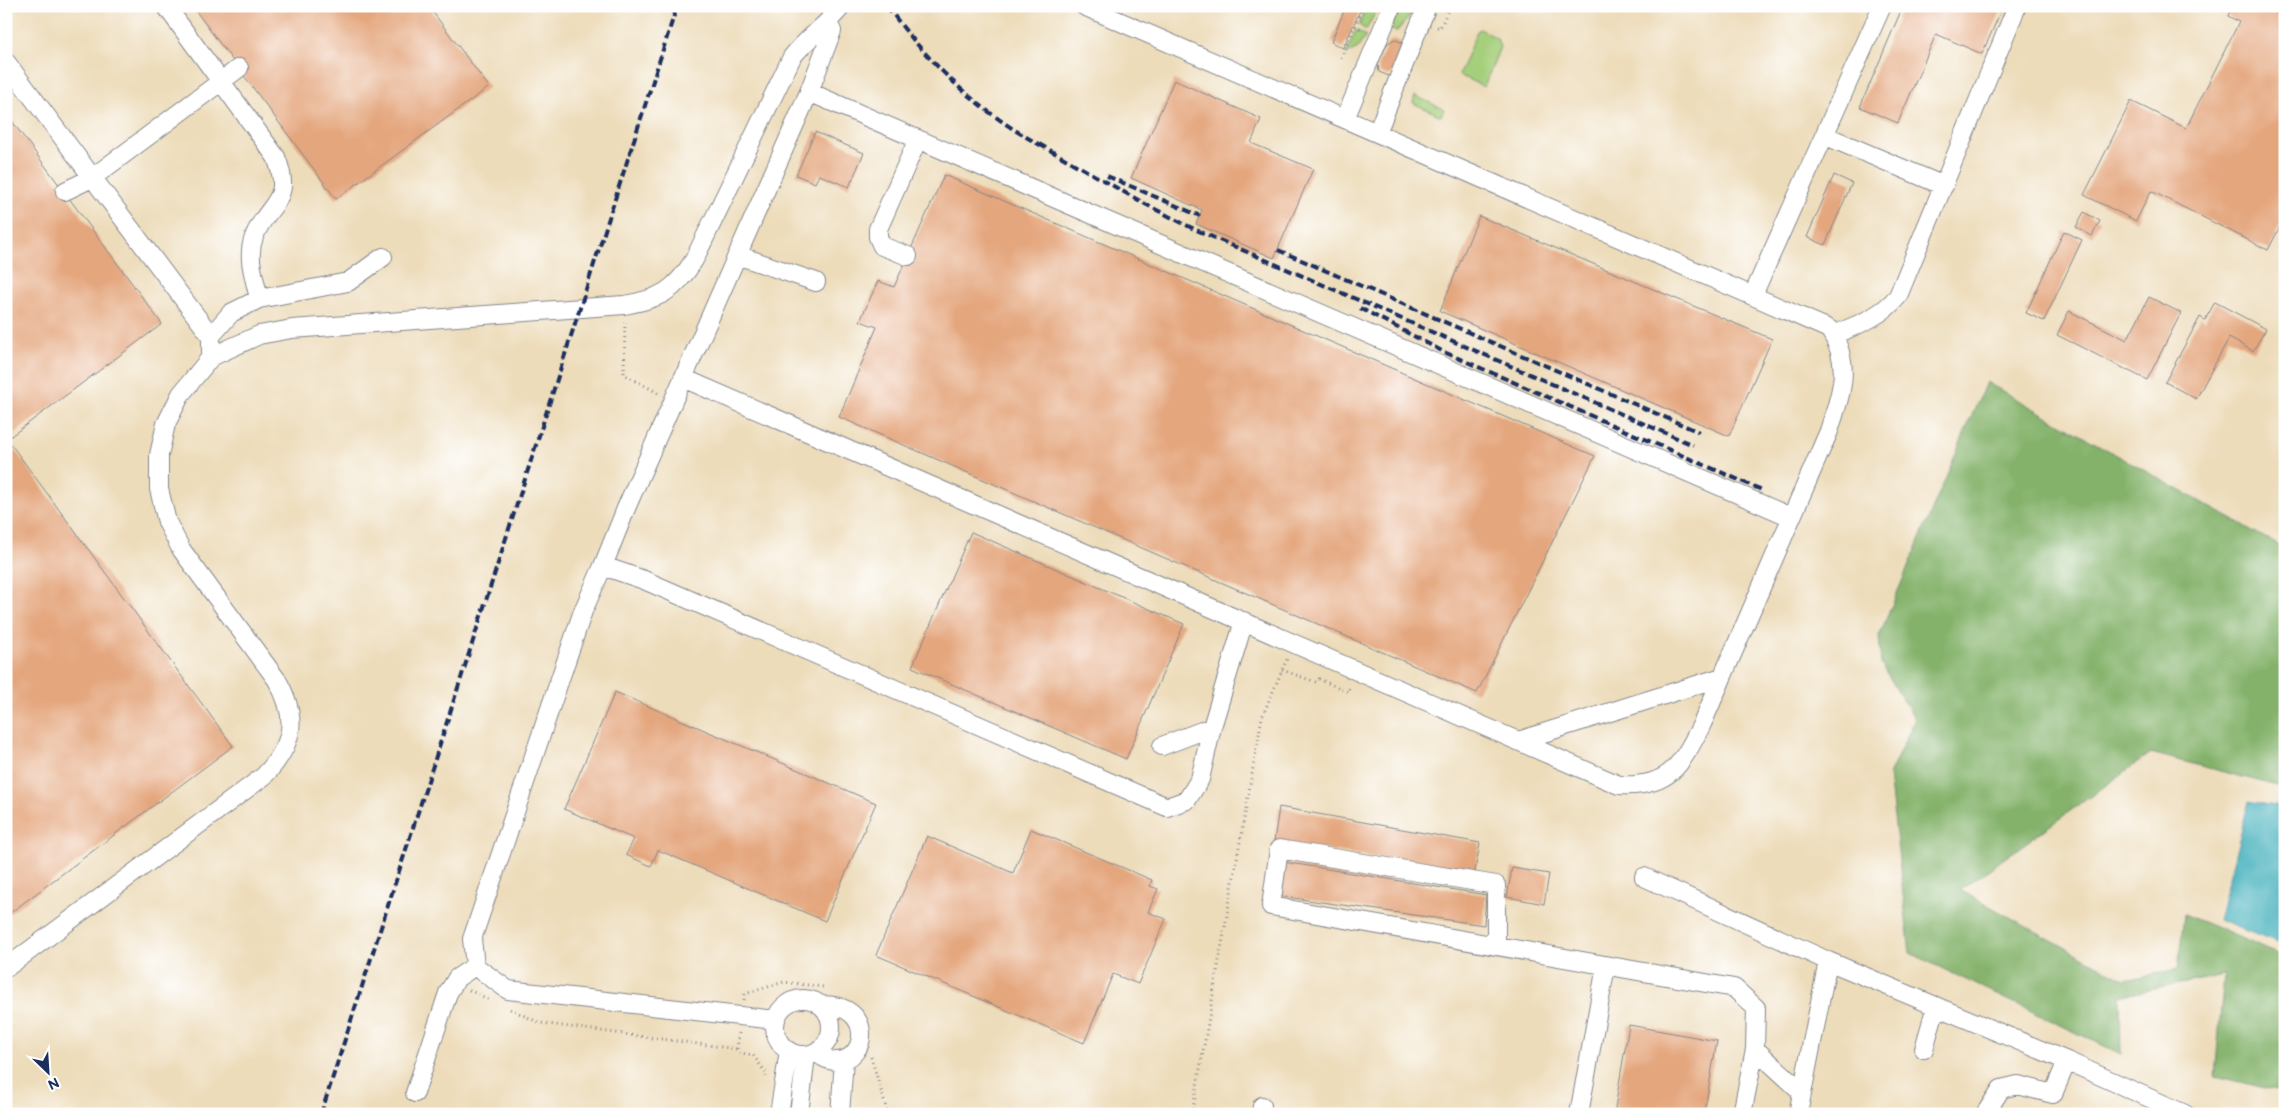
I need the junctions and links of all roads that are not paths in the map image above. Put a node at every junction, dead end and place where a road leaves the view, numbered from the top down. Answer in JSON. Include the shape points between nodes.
{"nodes":[{"id":1,"x":166,"y":6,"type":"edge"},
{"id":2,"x":842,"y":6,"type":"edge"},
{"id":3,"x":1084,"y":6,"type":"edge"},
{"id":4,"x":1392,"y":6,"type":"edge"},
{"id":5,"x":1427,"y":6,"type":"edge"},
{"id":6,"x":1882,"y":6,"type":"edge"},
{"id":7,"x":2017,"y":6,"type":"edge"},
{"id":8,"x":828,"y":22,"type":"junction"},
{"id":9,"x":6,"y":62,"type":"edge"},
{"id":10,"x":239,"y":68,"type":"dead end"},
{"id":11,"x":221,"y":81,"type":"junction"},
{"id":12,"x":809,"y":92,"type":"junction"},
{"id":13,"x":1345,"y":119,"type":"junction"},
{"id":14,"x":1377,"y":133,"type":"junction"},
{"id":15,"x":1826,"y":136,"type":"junction"},
{"id":16,"x":918,"y":139,"type":"junction"},
{"id":17,"x":92,"y":178,"type":"junction"},
{"id":18,"x":1944,"y":186,"type":"junction"},
{"id":19,"x":65,"y":192,"type":"dead end"},
{"id":20,"x":737,"y":254,"type":"junction"},
{"id":21,"x":908,"y":256,"type":"dead end"},
{"id":22,"x":383,"y":258,"type":"dead end"},
{"id":23,"x":816,"y":282,"type":"dead end"},
{"id":24,"x":1753,"y":295,"type":"junction"},
{"id":25,"x":260,"y":299,"type":"junction"},
{"id":26,"x":1833,"y":335,"type":"junction"},
{"id":27,"x":211,"y":336,"type":"junction"},
{"id":28,"x":211,"y":357,"type":"junction"},
{"id":29,"x":683,"y":378,"type":"junction"},
{"id":30,"x":1791,"y":517,"type":"junction"},
{"id":31,"x":603,"y":566,"type":"junction"},
{"id":32,"x":1244,"y":621,"type":"junction"},
{"id":33,"x":1722,"y":677,"type":"junction"},
{"id":34,"x":1212,"y":727,"type":"junction"},
{"id":35,"x":1518,"y":741,"type":"junction"},
{"id":36,"x":1162,"y":746,"type":"dead end"},
{"id":37,"x":1644,"y":877,"type":"dead end"},
{"id":38,"x":1496,"y":946,"type":"junction"},
{"id":39,"x":1828,"y":960,"type":"junction"},
{"id":40,"x":474,"y":966,"type":"junction"},
{"id":41,"x":1606,"y":966,"type":"junction"},
{"id":42,"x":6,"y":968,"type":"edge"},
{"id":43,"x":822,"y":1006,"type":"junction"},
{"id":44,"x":1936,"y":1006,"type":"junction"},
{"id":45,"x":776,"y":1020,"type":"junction"},
{"id":46,"x":1924,"y":1049,"type":"dead end"},
{"id":47,"x":1755,"y":1050,"type":"junction"},
{"id":48,"x":789,"y":1051,"type":"junction"},
{"id":49,"x":811,"y":1054,"type":"junction"},
{"id":50,"x":844,"y":1060,"type":"junction"},
{"id":51,"x":2067,"y":1061,"type":"junction"},
{"id":52,"x":1802,"y":1092,"type":"junction"},
{"id":53,"x":415,"y":1093,"type":"dead end"},
{"id":54,"x":779,"y":1114,"type":"edge"},
{"id":55,"x":799,"y":1114,"type":"edge"},
{"id":56,"x":840,"y":1114,"type":"edge"},
{"id":57,"x":1579,"y":1114,"type":"edge"},
{"id":58,"x":1742,"y":1114,"type":"edge"},
{"id":59,"x":1798,"y":1114,"type":"edge"},
{"id":60,"x":1985,"y":1114,"type":"edge"},
{"id":61,"x":2185,"y":1114,"type":"edge"}],
"edges":[{"from":1,"to":11,"type":"lane"},
{"from":2,"to":8,"type":"lane"},
{"from":3,"to":13,"type":"lane"},
{"from":4,"to":13,"type":"lane"},
{"from":5,"to":14,"type":"lane"},
{"from":6,"to":15,"type":"lane"},
{"from":7,"to":18,"type":"lane"},
{"from":8,"to":12,"type":"lane","via":[[832,31]]},
{"from":8,"to":28,"type":"lane","via":[[808,37],[792,57],[694,260],[683,278],[668,292],[648,301],[624,305],[292,329],[259,335]]},
{"from":9,"to":17,"type":"lane"},
{"from":10,"to":11,"type":"lane"},
{"from":11,"to":17,"type":"lane"},
{"from":11,"to":25,"type":"lane","via":[[276,157],[284,177],[279,198],[254,237],[250,259]]},
{"from":12,"to":16,"type":"lane"},
{"from":12,"to":20,"type":"lane"},
{"from":13,"to":14,"type":"lane"},
{"from":14,"to":24,"type":"lane"},
{"from":15,"to":18,"type":"lane"},
{"from":15,"to":24,"type":"lane"},
{"from":16,"to":21,"type":"lane","via":[[878,229],[882,246]]},
{"from":16,"to":30,"type":"lane"},
{"from":17,"to":19,"type":"lane"},
{"from":17,"to":27,"type":"lane"},
{"from":18,"to":26,"type":"lane","via":[[1898,296],[1889,308],[1878,315]]},
{"from":20,"to":23,"type":"lane"},
{"from":20,"to":29,"type":"lane"},
{"from":22,"to":25,"type":"lane","via":[[348,282]]},
{"from":24,"to":26,"type":"lane","via":[[1829,329]]},
{"from":25,"to":27,"type":"lane","via":[[232,313]]},
{"from":26,"to":30,"type":"lane","via":[[1843,363],[1841,391],[1830,431]]},
{"from":27,"to":28,"type":"lane"},
{"from":28,"to":42,"type":"lane","via":[[181,394],[166,424],[159,455],[159,489],[167,522],[181,549],[287,697],[291,717],[282,757],[264,776]]},
{"from":29,"to":31,"type":"lane"},
{"from":29,"to":32,"type":"lane"},
{"from":30,"to":33,"type":"lane"},
{"from":31,"to":34,"type":"lane","via":[[644,580],[1167,807],[1187,800],[1200,779]]},
{"from":31,"to":40,"type":"lane","via":[[583,611],[472,939]]},
{"from":32,"to":34,"type":"lane"},
{"from":32,"to":35,"type":"lane"},
{"from":33,"to":35,"type":"lane"},
{"from":33,"to":35,"type":"lane","via":[[1685,758],[1674,772],[1654,782],[1638,786],[1619,785]]},
{"from":34,"to":36,"type":"lane"},
{"from":37,"to":39,"type":"lane"},
{"from":38,"to":38,"type":"lane","via":[[1496,886],[1279,849],[1271,906]]},
{"from":38,"to":41,"type":"lane"},
{"from":39,"to":44,"type":"lane"},
{"from":39,"to":52,"type":"lane"},
{"from":40,"to":45,"type":"lane","via":[[508,990]]},
{"from":40,"to":53,"type":"lane","via":[[457,978],[448,993]]},
{"from":41,"to":47,"type":"lane","via":[[1734,988],[1756,1008]]},
{"from":41,"to":57,"type":"lane"},
{"from":43,"to":45,"type":"lane","via":[[805,998],[795,1000],[780,1011]]},
{"from":43,"to":49,"type":"lane","via":[[828,1013],[831,1032],[822,1048]]},
{"from":43,"to":50,"type":"lane","via":[[842,1007],[857,1019],[861,1038],[858,1047]]},
{"from":44,"to":46,"type":"lane"},
{"from":44,"to":51,"type":"lane"},
{"from":45,"to":48,"type":"lane","via":[[777,1038]]},
{"from":47,"to":52,"type":"lane"},
{"from":47,"to":58,"type":"lane"},
{"from":48,"to":49,"type":"lane"},
{"from":48,"to":54,"type":"lane"},
{"from":49,"to":50,"type":"lane","via":[[835,1062]]},
{"from":49,"to":55,"type":"lane"},
{"from":50,"to":56,"type":"lane"},
{"from":51,"to":60,"type":"lane","via":[[2053,1094],[2018,1085],[2001,1089]]},
{"from":51,"to":61,"type":"lane"},
{"from":52,"to":59,"type":"lane"}]}
